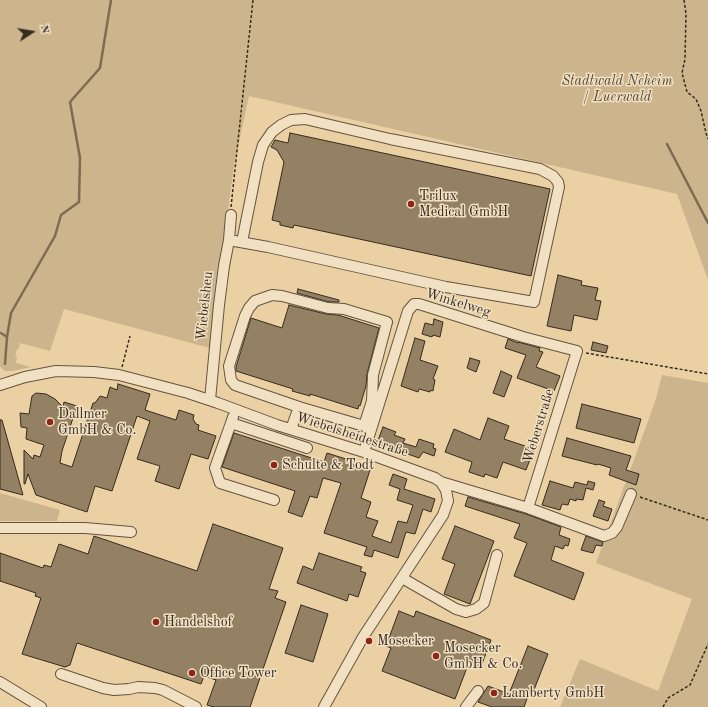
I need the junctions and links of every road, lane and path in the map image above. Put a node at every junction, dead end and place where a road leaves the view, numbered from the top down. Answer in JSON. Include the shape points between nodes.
{"nodes":[{"id":1,"x":253,"y":0,"type":"edge"},
{"id":2,"x":685,"y":1,"type":"edge"},
{"id":3,"x":708,"y":138,"type":"edge"},
{"id":4,"x":231,"y":215,"type":"joint"},
{"id":5,"x":229,"y":240,"type":"junction"},
{"id":6,"x":242,"y":242,"type":"junction"},
{"id":7,"x":130,"y":336,"type":"dead end"},
{"id":8,"x":577,"y":351,"type":"junction"},
{"id":9,"x":708,"y":374,"type":"edge"},
{"id":10,"x":119,"y":375,"type":"junction"},
{"id":11,"x":0,"y":385,"type":"edge"},
{"id":12,"x":210,"y":400,"type":"junction"},
{"id":13,"x":299,"y":407,"type":"junction"},
{"id":14,"x":235,"y":409,"type":"junction"},
{"id":15,"x":232,"y":423,"type":"junction"},
{"id":16,"x":291,"y":429,"type":"junction"},
{"id":17,"x":307,"y":448,"type":"dead end"},
{"id":18,"x":364,"y":452,"type":"junction"},
{"id":19,"x":441,"y":482,"type":"junction"},
{"id":20,"x":631,"y":494,"type":"joint"},
{"id":21,"x":274,"y":500,"type":"dead end"},
{"id":22,"x":528,"y":508,"type":"junction"},
{"id":23,"x":708,"y":520,"type":"edge"},
{"id":24,"x":0,"y":528,"type":"edge"},
{"id":25,"x":130,"y":532,"type":"dead end"},
{"id":26,"x":497,"y":555,"type":"dead end"},
{"id":27,"x":402,"y":578,"type":"junction"},
{"id":28,"x":708,"y":644,"type":"edge"},
{"id":29,"x":61,"y":674,"type":"dead end"},
{"id":30,"x":0,"y":682,"type":"edge"},
{"id":31,"x":478,"y":691,"type":"dead end"},
{"id":32,"x":41,"y":707,"type":"edge"},
{"id":33,"x":196,"y":707,"type":"edge"},
{"id":34,"x":324,"y":707,"type":"edge"},
{"id":35,"x":466,"y":707,"type":"edge"},
{"id":36,"x":663,"y":707,"type":"edge"}],
"edges":[{"from":1,"to":4,"type":"path"},
{"from":2,"to":3,"type":"path","via":[[685,59],[682,73],[687,92],[696,99],[701,111]]},
{"from":4,"to":5,"type":"street","name":"Wiebelsheu"},
{"from":5,"to":6,"type":"street"},
{"from":5,"to":12,"type":"street","name":"Wiebelsheu"},
{"from":6,"to":6,"type":"street","via":[[446,287],[534,302],[559,187],[553,176],[540,169],[305,119],[292,120],[272,132],[263,145]]},
{"from":7,"to":10,"type":"path"},
{"from":8,"to":9,"type":"path"},
{"from":8,"to":18,"type":"street","name":"Winkelweg","via":[[414,304],[408,311]]},
{"from":8,"to":22,"type":"street","name":"Weberstraße"},
{"from":10,"to":11,"type":"street","name":"Wiebelsheidestraße","via":[[56,371]]},
{"from":10,"to":12,"type":"street","name":"Wiebelsheidestraße"},
{"from":12,"to":14,"type":"street","name":"Wiebelsheidestraße"},
{"from":13,"to":13,"type":"street","via":[[364,426],[372,401],[374,375],[388,322],[344,309],[328,308],[282,296],[272,295],[255,301],[245,316],[229,366],[231,380],[235,385]]},
{"from":13,"to":16,"type":"street"},
{"from":14,"to":15,"type":"street"},
{"from":14,"to":16,"type":"street","name":"Wiebelsheidestraße"},
{"from":15,"to":17,"type":"street"},
{"from":15,"to":21,"type":"street","via":[[215,468],[220,483]]},
{"from":16,"to":18,"type":"street","name":"Wiebelsheidestraße"},
{"from":18,"to":19,"type":"street","name":"Wiebelsheidestraße"},
{"from":19,"to":22,"type":"street","name":"Wiebelsheidestraße"},
{"from":19,"to":27,"type":"street","via":[[448,501],[443,515]]},
{"from":20,"to":22,"type":"street","name":"Wiebelsheidestraße","via":[[617,527],[612,533],[604,536]]},
{"from":20,"to":23,"type":"path"},
{"from":24,"to":25,"type":"street","via":[[85,528]]},
{"from":26,"to":27,"type":"street","via":[[484,603],[466,612],[456,609]]},
{"from":27,"to":34,"type":"street","via":[[363,637]]},
{"from":28,"to":36,"type":"path","via":[[690,685],[668,698]]},
{"from":29,"to":33,"type":"street","via":[[114,690],[138,687],[159,689]]},
{"from":30,"to":32,"type":"street"},
{"from":31,"to":35,"type":"street"}]}
